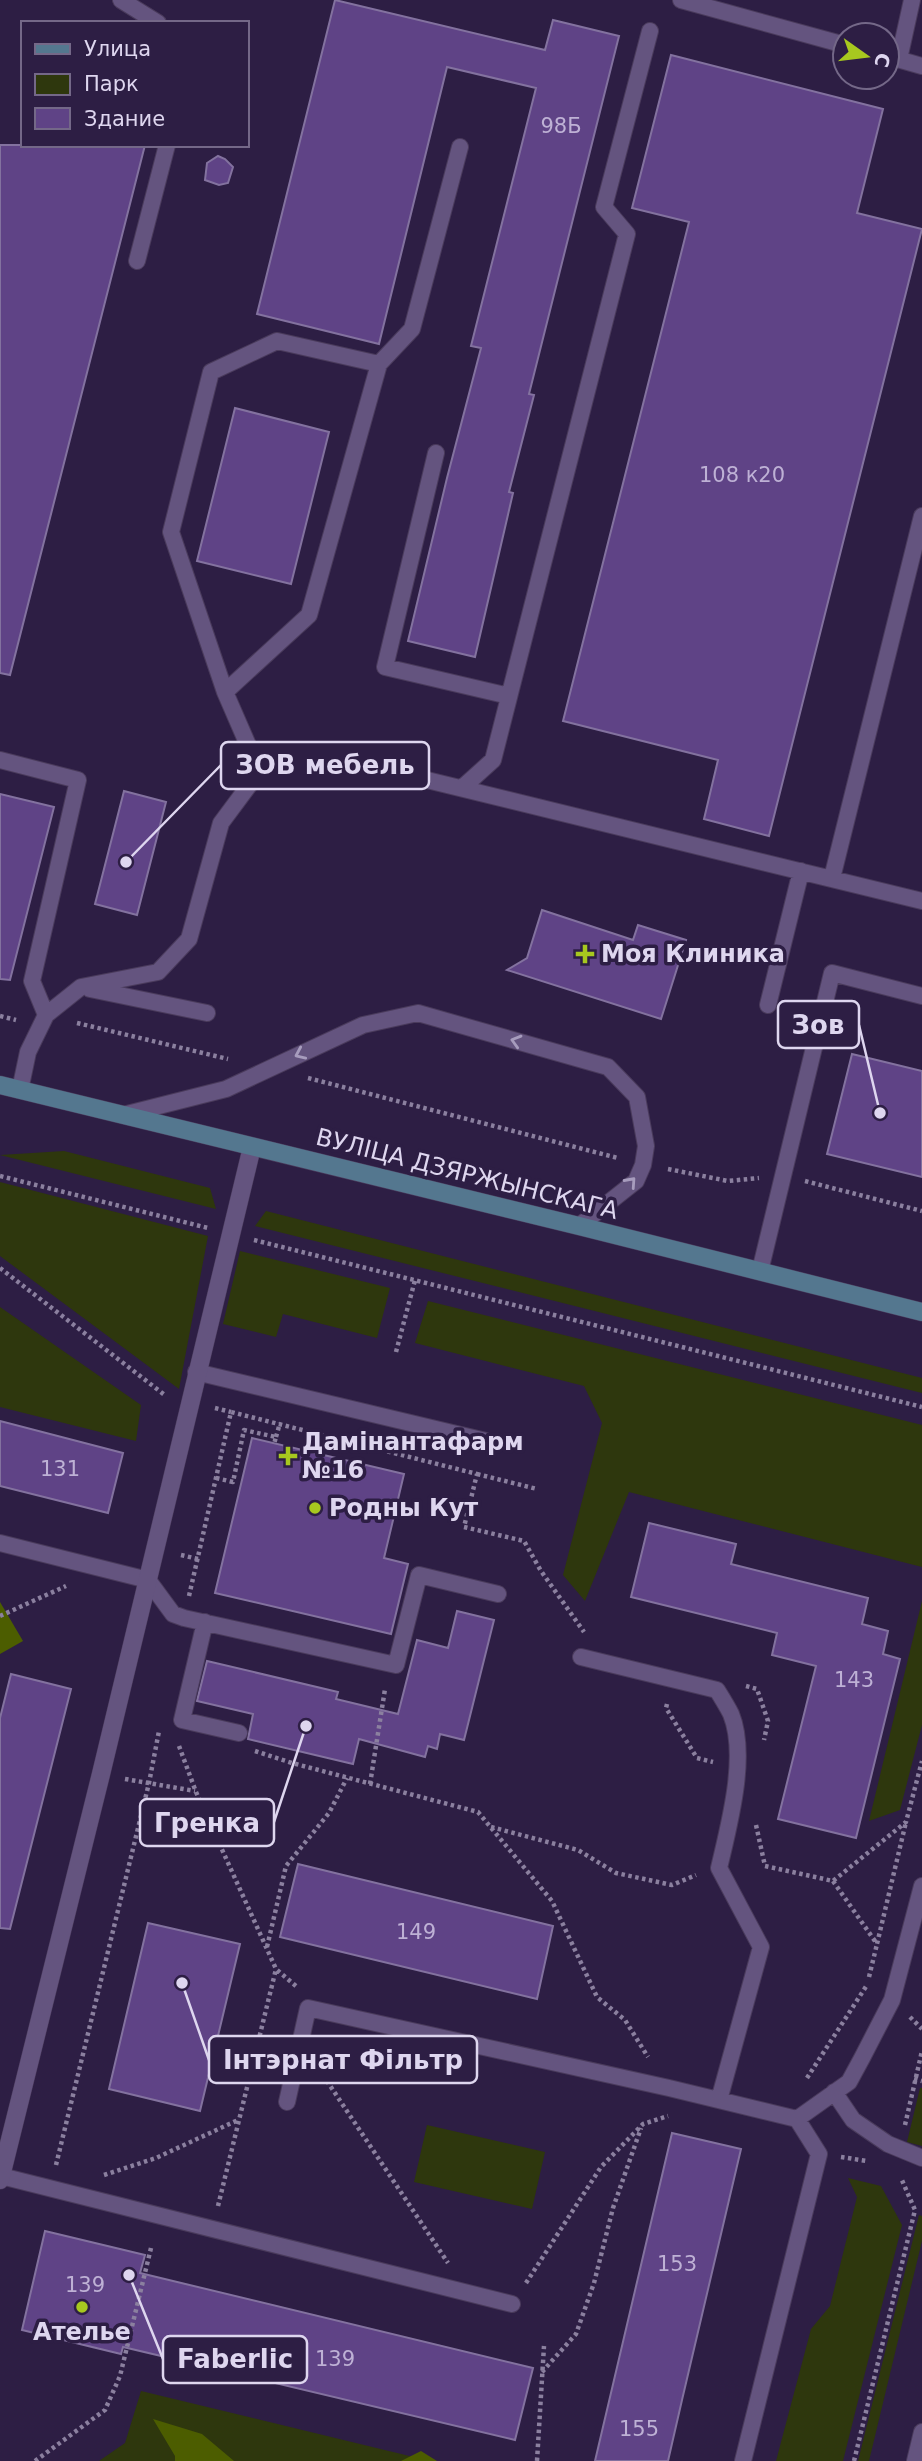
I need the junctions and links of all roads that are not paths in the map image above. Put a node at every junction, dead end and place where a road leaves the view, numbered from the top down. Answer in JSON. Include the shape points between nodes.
{"nodes":[{"id":1,"x":121,"y":0,"type":"edge"},
{"id":2,"x":681,"y":0,"type":"edge"},
{"id":3,"x":912,"y":0,"type":"edge"},
{"id":4,"x":155,"y":21,"type":"edge"},
{"id":5,"x":650,"y":31,"type":"dead end"},
{"id":6,"x":901,"y":34,"type":"edge"},
{"id":7,"x":831,"y":41,"type":"edge"},
{"id":8,"x":901,"y":60,"type":"edge"},
{"id":9,"x":922,"y":65,"type":"edge"},
{"id":10,"x":166,"y":147,"type":"edge"},
{"id":11,"x":460,"y":147,"type":"dead end"},
{"id":12,"x":137,"y":261,"type":"dead end"},
{"id":13,"x":379,"y":364,"type":"junction"},
{"id":14,"x":436,"y":453,"type":"dead end"},
{"id":15,"x":922,"y":516,"type":"edge"},
{"id":16,"x":225,"y":692,"type":"junction"},
{"id":17,"x":509,"y":696,"type":"junction"},
{"id":18,"x":0,"y":760,"type":"edge"},
{"id":19,"x":261,"y":775,"type":"junction"},
{"id":20,"x":462,"y":788,"type":"junction"},
{"id":21,"x":801,"y":870,"type":"junction"},
{"id":22,"x":832,"y":878,"type":"junction"},
{"id":23,"x":922,"y":901,"type":"edge"},
{"id":24,"x":81,"y":988,"type":"junction"},
{"id":25,"x":922,"y":996,"type":"edge"},
{"id":26,"x":768,"y":1005,"type":"dead end"},
{"id":27,"x":207,"y":1013,"type":"dead end"},
{"id":28,"x":44,"y":1020,"type":"junction"},
{"id":29,"x":0,"y":1085,"type":"edge"},
{"id":30,"x":20,"y":1090,"type":"junction"},
{"id":31,"x":123,"y":1115,"type":"junction"},
{"id":32,"x":252,"y":1147,"type":"junction"},
{"id":33,"x":579,"y":1226,"type":"junction"},
{"id":34,"x":760,"y":1271,"type":"junction"},
{"id":35,"x":922,"y":1312,"type":"edge"},
{"id":36,"x":196,"y":1373,"type":"junction"},
{"id":37,"x":486,"y":1441,"type":"dead end"},
{"id":38,"x":0,"y":1543,"type":"edge"},
{"id":39,"x":148,"y":1580,"type":"junction"},
{"id":40,"x":498,"y":1594,"type":"dead end"},
{"id":41,"x":205,"y":1622,"type":"junction"},
{"id":42,"x":582,"y":1657,"type":"dead end"},
{"id":43,"x":239,"y":1733,"type":"road end"},
{"id":44,"x":922,"y":1886,"type":"edge"},
{"id":45,"x":834,"y":2092,"type":"junction"},
{"id":46,"x":719,"y":2100,"type":"junction"},
{"id":47,"x":287,"y":2102,"type":"dead end"},
{"id":48,"x":790,"y":2117,"type":"junction"},
{"id":49,"x":922,"y":2158,"type":"edge"},
{"id":50,"x":0,"y":2178,"type":"edge"},
{"id":51,"x":512,"y":2304,"type":"road end"},
{"id":52,"x":922,"y":2432,"type":"edge"},
{"id":53,"x":743,"y":2461,"type":"edge"},
{"id":54,"x":915,"y":2461,"type":"edge"}],
"edges":[{"from":1,"to":4,"type":"lane"},
{"from":2,"to":7,"type":"lane"},
{"from":3,"to":6,"type":"lane"},
{"from":5,"to":17,"type":"lane","via":[[604,207],[627,234]]},
{"from":8,"to":9,"type":"lane"},
{"from":10,"to":12,"type":"lane"},
{"from":11,"to":13,"type":"lane","via":[[412,329]]},
{"from":13,"to":16,"type":"lane","via":[[309,615]]},
{"from":13,"to":16,"type":"lane","via":[[277,341],[211,372],[171,533]]},
{"from":14,"to":17,"type":"lane","via":[[385,667]]},
{"from":15,"to":22,"type":"lane"},
{"from":16,"to":19,"type":"lane"},
{"from":17,"to":20,"type":"lane","via":[[493,760]]},
{"from":18,"to":28,"type":"lane","via":[[78,780],[32,981]]},
{"from":19,"to":20,"type":"lane","via":[[294,753],[345,760]]},
{"from":19,"to":24,"type":"lane","via":[[221,823],[189,939],[158,972]]},
{"from":20,"to":21,"type":"lane"},
{"from":21,"to":22,"type":"lane"},
{"from":21,"to":26,"type":"lane"},
{"from":22,"to":23,"type":"lane"},
{"from":24,"to":27,"type":"lane"},
{"from":24,"to":28,"type":"lane"},
{"from":25,"to":34,"type":"lane","via":[[832,973]]},
{"from":28,"to":30,"type":"lane","via":[[28,1052]]},
{"from":29,"to":30,"type":"main road","name":"ВУЛІЦА ДЗЯРЖЫНСКАГА"},
{"from":30,"to":31,"type":"main road","name":"ВУЛІЦА ДЗЯРЖЫНСКАГА"},
{"from":31,"to":32,"type":"main road","name":"ВУЛІЦА ДЗЯРЖЫНСКАГА"},
{"from":33,"to":31,"type":"lane","one_way":true,"via":[[636,1181],[646,1146],[637,1097],[608,1067],[418,1013],[363,1025],[226,1089]]},
{"from":32,"to":33,"type":"main road","name":"ВУЛІЦА ДЗЯРЖЫНСКАГА"},
{"from":32,"to":36,"type":"street"},
{"from":33,"to":34,"type":"main road","name":"ВУЛІЦА ДЗЯРЖЫНСКАГА"},
{"from":34,"to":35,"type":"main road","name":"ВУЛІЦА ДЗЯРЖЫНСКАГА"},
{"from":36,"to":37,"type":"lane"},
{"from":36,"to":39,"type":"street"},
{"from":38,"to":39,"type":"lane"},
{"from":39,"to":41,"type":"lane","via":[[173,1614]]},
{"from":39,"to":50,"type":"street"},
{"from":40,"to":41,"type":"lane","via":[[419,1575],[396,1665]]},
{"from":41,"to":43,"type":"lane","via":[[181,1720]]},
{"from":42,"to":46,"type":"lane","via":[[717,1690],[731,1715],[737,1744],[734,1808],[719,1868],[761,1947]]},
{"from":44,"to":45,"type":"lane","via":[[892,2000],[849,2082]]},
{"from":45,"to":48,"type":"lane"},
{"from":45,"to":49,"type":"lane","via":[[853,2120],[888,2144]]},
{"from":46,"to":47,"type":"lane","via":[[308,2008]]},
{"from":46,"to":48,"type":"lane"},
{"from":48,"to":53,"type":"lane","via":[[820,2154]]},
{"from":50,"to":51,"type":"lane"},
{"from":52,"to":54,"type":"lane"}]}
